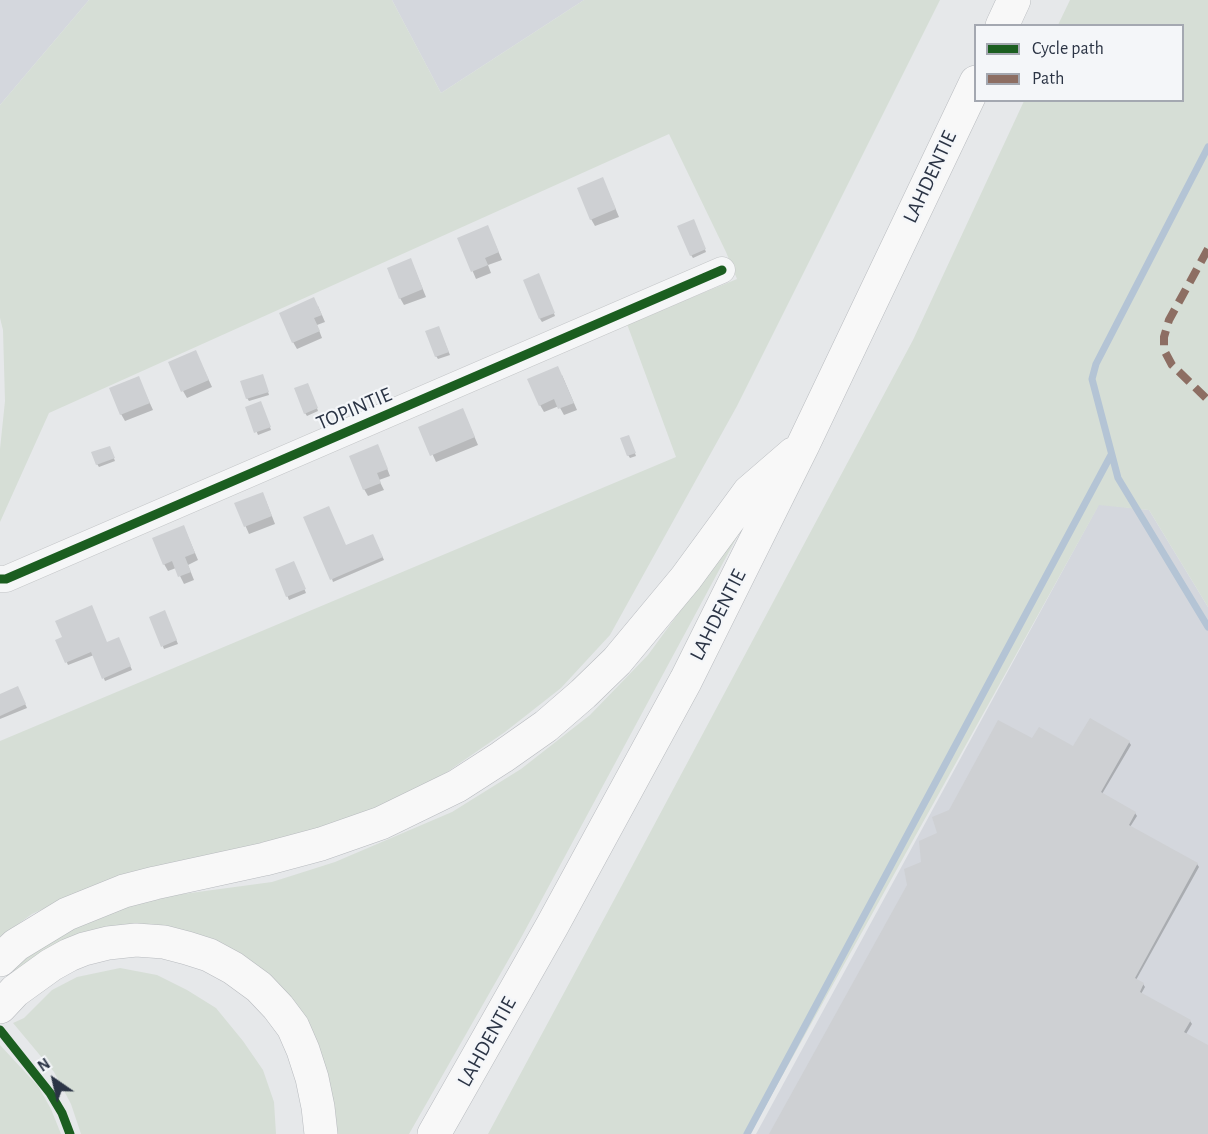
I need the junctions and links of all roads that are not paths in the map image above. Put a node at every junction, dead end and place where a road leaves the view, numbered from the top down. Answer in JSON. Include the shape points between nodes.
{"nodes":[{"id":1,"x":1014,"y":0,"type":"edge"},
{"id":2,"x":1003,"y":24,"type":"edge"},
{"id":3,"x":974,"y":84,"type":"edge"},
{"id":4,"x":722,"y":270,"type":"dead end"},
{"id":5,"x":803,"y":445,"type":"junction"},
{"id":6,"x":0,"y":579,"type":"edge"},
{"id":7,"x":0,"y":960,"type":"edge"},
{"id":8,"x":0,"y":1007,"type":"edge"},
{"id":9,"x":321,"y":1134,"type":"edge"},
{"id":10,"x":434,"y":1134,"type":"edge"}],
"edges":[{"from":1,"to":2,"type":"highway"},
{"from":3,"to":5,"type":"highway","name":"LAHDENTIE"},
{"from":4,"to":6,"type":"street","name":"TOPINTIE"},
{"from":5,"to":7,"type":"highway","via":[[749,492],[686,578],[617,661],[546,726],[502,757],[456,786],[381,824],[287,853],[124,891],[78,909],[16,945]]},
{"from":5,"to":10,"type":"highway","name":"LAHDENTIE","via":[[686,680]]},
{"from":8,"to":9,"type":"highway","via":[[51,965],[84,949],[108,943],[164,942],[209,955],[259,987],[292,1027],[312,1078]]}]}
